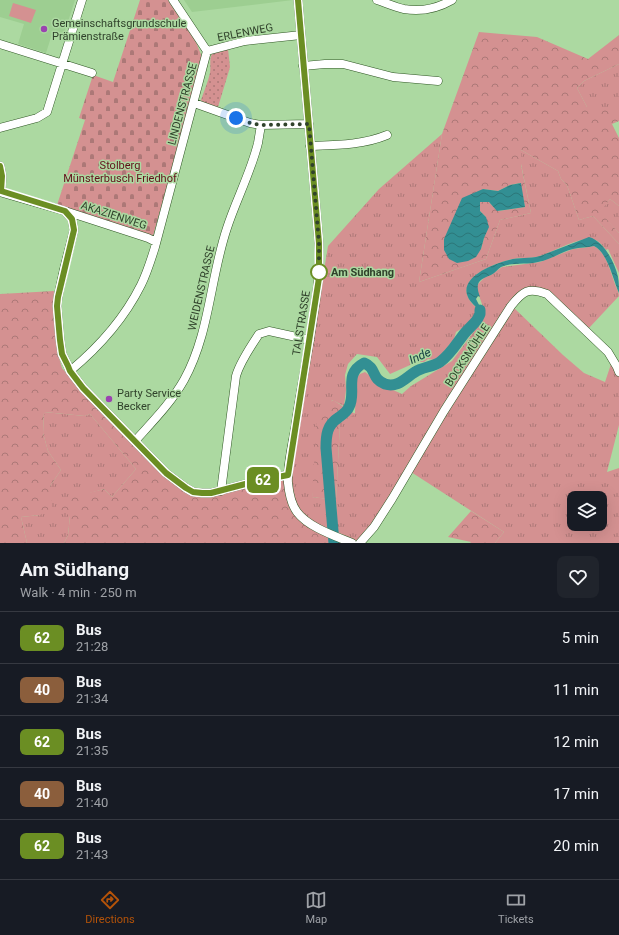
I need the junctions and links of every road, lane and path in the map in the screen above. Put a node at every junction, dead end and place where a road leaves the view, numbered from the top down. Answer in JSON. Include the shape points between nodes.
{"nodes":[{"id":1,"x":82,"y":0,"type":"edge"},
{"id":2,"x":173,"y":0,"type":"edge"},
{"id":3,"x":298,"y":0,"type":"edge"},
{"id":4,"x":377,"y":0,"type":"edge"},
{"id":5,"x":452,"y":0,"type":"edge"},
{"id":6,"x":300,"y":35,"type":"junction"},
{"id":7,"x":0,"y":44,"type":"edge"},
{"id":8,"x":208,"y":51,"type":"junction"},
{"id":9,"x":62,"y":64,"type":"junction"},
{"id":10,"x":304,"y":66,"type":"junction"},
{"id":11,"x":92,"y":73,"type":"dead end"},
{"id":12,"x":438,"y":81,"type":"dead end"},
{"id":13,"x":194,"y":103,"type":"junction"},
{"id":14,"x":309,"y":124,"type":"junction"},
{"id":15,"x":261,"y":125,"type":"junction"},
{"id":16,"x":0,"y":128,"type":"edge"},
{"id":17,"x":387,"y":135,"type":"dead end"},
{"id":18,"x":310,"y":146,"type":"junction"},
{"id":19,"x":0,"y":166,"type":"edge"},
{"id":20,"x":1,"y":191,"type":"edge"},
{"id":21,"x":65,"y":211,"type":"junction"},
{"id":22,"x":156,"y":242,"type":"junction"},
{"id":23,"x":310,"y":340,"type":"junction"},
{"id":24,"x":70,"y":371,"type":"junction"},
{"id":25,"x":619,"y":372,"type":"edge"},
{"id":26,"x":135,"y":441,"type":"junction"},
{"id":27,"x":288,"y":475,"type":"junction"},
{"id":28,"x":221,"y":491,"type":"junction"},
{"id":29,"x":352,"y":543,"type":"edge"},
{"id":30,"x":360,"y":543,"type":"edge"}],
"edges":[{"from":1,"to":9,"type":"street"},
{"from":2,"to":8,"type":"street","name":"ERLENWEG"},
{"from":3,"to":6,"type":"street","name":"TALSTRASSE"},
{"from":4,"to":5,"type":"street","via":[[404,9],[427,9]]},
{"from":6,"to":8,"type":"street","name":"ERLENWEG","via":[[245,41]]},
{"from":6,"to":10,"type":"street","name":"TALSTRASSE"},
{"from":7,"to":9,"type":"street"},
{"from":8,"to":13,"type":"street","name":"LINDENSTRASSE"},
{"from":9,"to":11,"type":"street"},
{"from":9,"to":16,"type":"street","via":[[47,112],[37,118]]},
{"from":10,"to":12,"type":"street","via":[[343,64],[393,77]]},
{"from":10,"to":14,"type":"street","name":"TALSTRASSE"},
{"from":13,"to":15,"type":"street"},
{"from":13,"to":22,"type":"street","name":"LINDENSTRASSE"},
{"from":14,"to":15,"type":"street"},
{"from":14,"to":18,"type":"street","name":"TALSTRASSE"},
{"from":15,"to":26,"type":"street","name":"WEIDENSTRASSE","via":[[254,157],[227,228],[196,352],[184,379],[170,401]]},
{"from":17,"to":18,"type":"street","via":[[350,144]]},
{"from":18,"to":23,"type":"street","name":"TALSTRASSE","via":[[320,246],[319,278]]},
{"from":19,"to":20,"type":"street"},
{"from":20,"to":21,"type":"street","name":"AKAZIENWEG"},
{"from":21,"to":22,"type":"street","name":"AKAZIENWEG"},
{"from":21,"to":24,"type":"street","via":[[72,219],[74,230],[57,306],[62,354]]},
{"from":22,"to":24,"type":"street","name":"LINDENSTRASSE","via":[[142,284],[120,320],[100,344]]},
{"from":23,"to":27,"type":"street","name":"TALSTRASSE"},
{"from":23,"to":28,"type":"street","via":[[269,331],[259,334],[238,369]]},
{"from":24,"to":26,"type":"street","via":[[83,388]]},
{"from":25,"to":30,"type":"street","name":"BOCKSMÜHLE","via":[[608,352],[547,294],[529,291],[520,295],[444,411],[374,527]]},
{"from":26,"to":28,"type":"street","via":[[166,473],[186,488],[202,493]]},
{"from":27,"to":28,"type":"street"},
{"from":27,"to":29,"type":"street","name":"TALSTRASSE","via":[[290,496],[297,512],[304,520]]}]}
